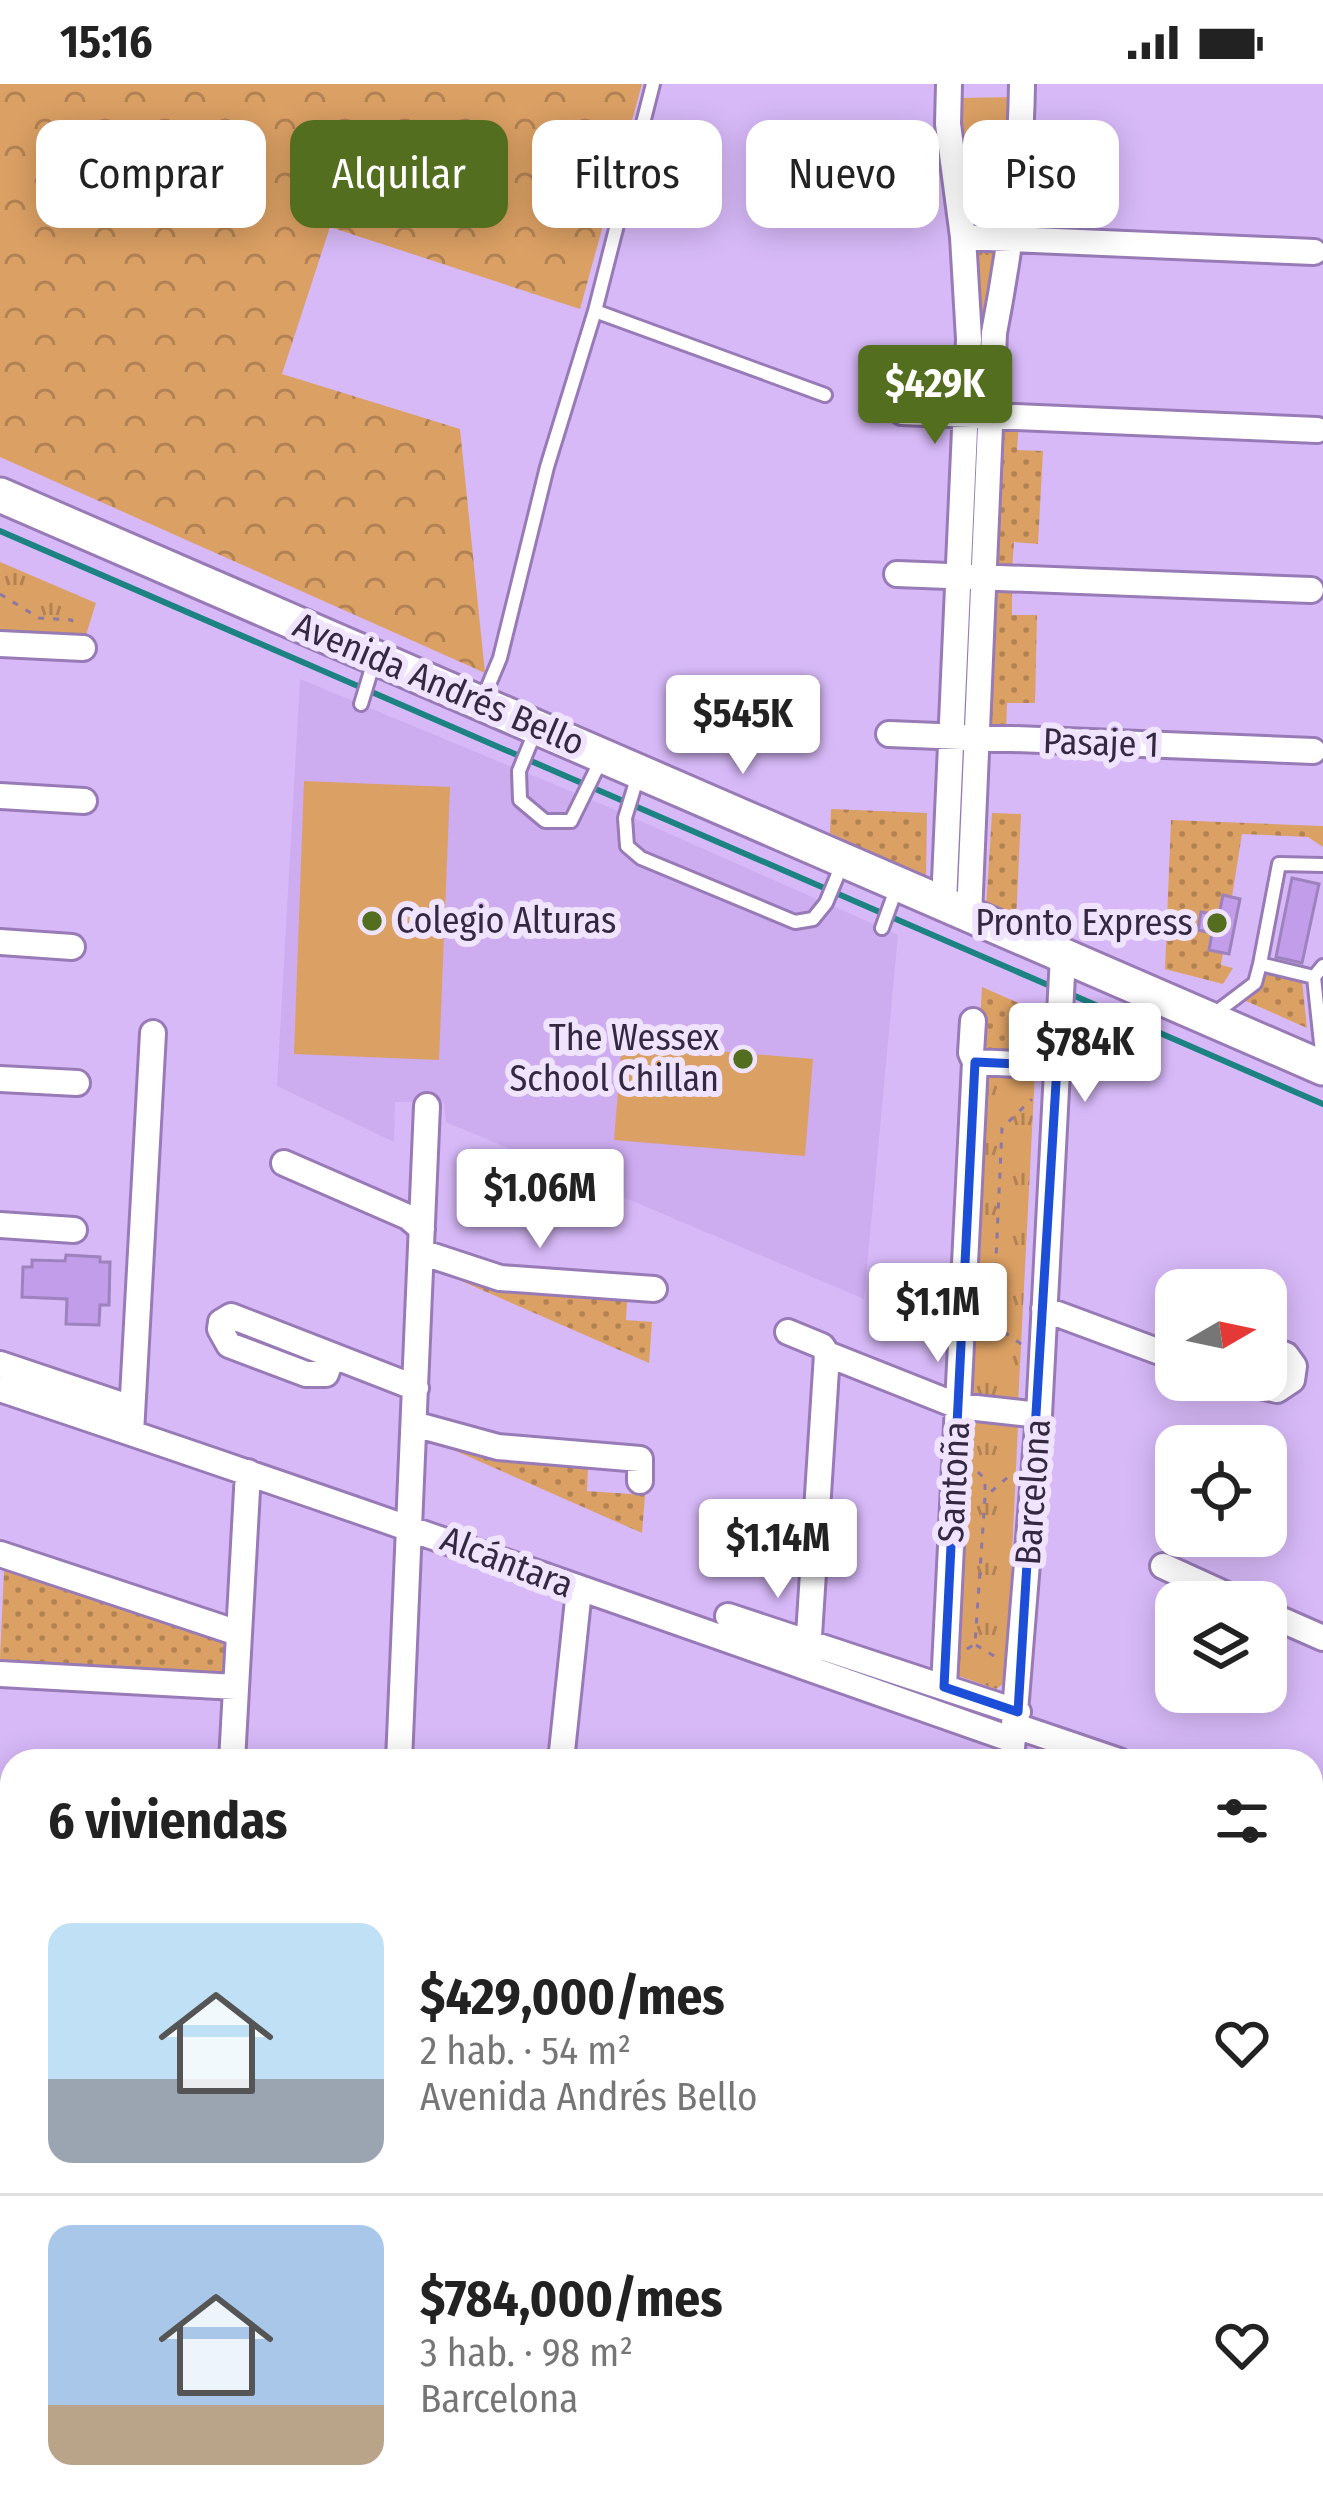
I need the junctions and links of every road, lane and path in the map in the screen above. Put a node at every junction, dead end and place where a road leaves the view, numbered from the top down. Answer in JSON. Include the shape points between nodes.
{"nodes":[{"id":1,"x":652,"y":84,"type":"edge"},
{"id":2,"x":949,"y":84,"type":"edge"},
{"id":3,"x":1022,"y":84,"type":"edge"},
{"id":4,"x":963,"y":237,"type":"junction"},
{"id":5,"x":1012,"y":239,"type":"junction"},
{"id":6,"x":1314,"y":252,"type":"dead end"},
{"id":7,"x":595,"y":311,"type":"junction"},
{"id":8,"x":825,"y":395,"type":"dead end"},
{"id":9,"x":902,"y":412,"type":"dead end"},
{"id":10,"x":978,"y":415,"type":"junction"},
{"id":11,"x":1317,"y":430,"type":"dead end"},
{"id":12,"x":0,"y":495,"type":"edge"},
{"id":13,"x":897,"y":574,"type":"dead end"},
{"id":14,"x":971,"y":577,"type":"junction"},
{"id":15,"x":1311,"y":590,"type":"dead end"},
{"id":16,"x":0,"y":594,"type":"edge"},
{"id":17,"x":0,"y":644,"type":"edge"},
{"id":18,"x":76,"y":648,"type":"joint"},
{"id":19,"x":375,"y":657,"type":"junction"},
{"id":20,"x":481,"y":702,"type":"junction"},
{"id":21,"x":361,"y":704,"type":"dead end"},
{"id":22,"x":889,"y":734,"type":"dead end"},
{"id":23,"x":534,"y":736,"type":"junction"},
{"id":24,"x":964,"y":737,"type":"junction"},
{"id":25,"x":1313,"y":751,"type":"dead end"},
{"id":26,"x":598,"y":766,"type":"junction"},
{"id":27,"x":636,"y":782,"type":"junction"},
{"id":28,"x":0,"y":796,"type":"edge"},
{"id":29,"x":84,"y":801,"type":"dead end"},
{"id":30,"x":844,"y":858,"type":"junction"},
{"id":31,"x":1323,"y":865,"type":"edge"},
{"id":32,"x":899,"y":883,"type":"junction"},
{"id":33,"x":957,"y":909,"type":"junction"},
{"id":34,"x":882,"y":928,"type":"dead end"},
{"id":35,"x":0,"y":942,"type":"edge"},
{"id":36,"x":72,"y":947,"type":"dead end"},
{"id":37,"x":1260,"y":964,"type":"junction"},
{"id":38,"x":1062,"y":968,"type":"junction"},
{"id":39,"x":1319,"y":971,"type":"edge"},
{"id":40,"x":1207,"y":1018,"type":"junction"},
{"id":41,"x":973,"y":1021,"type":"dead end"},
{"id":42,"x":153,"y":1033,"type":"dead end"},
{"id":43,"x":975,"y":1062,"type":"junction"},
{"id":44,"x":1057,"y":1066,"type":"junction"},
{"id":45,"x":1323,"y":1066,"type":"edge"},
{"id":46,"x":0,"y":1079,"type":"edge"},
{"id":47,"x":77,"y":1083,"type":"dead end"},
{"id":48,"x":1037,"y":1093,"type":"dead end"},
{"id":49,"x":427,"y":1106,"type":"dead end"},
{"id":50,"x":284,"y":1163,"type":"dead end"},
{"id":51,"x":0,"y":1225,"type":"edge"},
{"id":52,"x":74,"y":1229,"type":"dead end"},
{"id":53,"x":422,"y":1241,"type":"junction"},
{"id":54,"x":654,"y":1289,"type":"dead end"},
{"id":55,"x":1044,"y":1309,"type":"junction"},
{"id":56,"x":788,"y":1332,"type":"dead end"},
{"id":57,"x":1025,"y":1347,"type":"dead end"},
{"id":58,"x":1155,"y":1350,"type":"edge"},
{"id":59,"x":827,"y":1354,"type":"junction"},
{"id":60,"x":332,"y":1356,"type":"dead end"},
{"id":61,"x":1287,"y":1356,"type":"edge"},
{"id":62,"x":0,"y":1364,"type":"edge"},
{"id":63,"x":1287,"y":1383,"type":"edge"},
{"id":64,"x":416,"y":1388,"type":"junction"},
{"id":65,"x":0,"y":1389,"type":"edge"},
{"id":66,"x":958,"y":1406,"type":"junction"},
{"id":67,"x":1039,"y":1415,"type":"junction"},
{"id":68,"x":131,"y":1421,"type":"junction"},
{"id":69,"x":414,"y":1424,"type":"junction"},
{"id":70,"x":1019,"y":1467,"type":"dead end"},
{"id":71,"x":248,"y":1472,"type":"junction"},
{"id":72,"x":640,"y":1481,"type":"dead end"},
{"id":73,"x":410,"y":1526,"type":"junction"},
{"id":74,"x":0,"y":1554,"type":"edge"},
{"id":75,"x":1163,"y":1566,"type":"dead end"},
{"id":76,"x":1196,"y":1581,"type":"edge"},
{"id":77,"x":579,"y":1590,"type":"junction"},
{"id":78,"x":728,"y":1616,"type":"dead end"},
{"id":79,"x":1287,"y":1622,"type":"edge"},
{"id":80,"x":238,"y":1634,"type":"junction"},
{"id":81,"x":1323,"y":1638,"type":"edge"},
{"id":82,"x":975,"y":1644,"type":"junction"},
{"id":83,"x":808,"y":1655,"type":"junction"},
{"id":84,"x":992,"y":1655,"type":"dead end"},
{"id":85,"x":0,"y":1673,"type":"edge"},
{"id":86,"x":944,"y":1676,"type":"junction"},
{"id":87,"x":236,"y":1688,"type":"junction"},
{"id":88,"x":1014,"y":1735,"type":"edge"},
{"id":89,"x":233,"y":1749,"type":"edge"},
{"id":90,"x":400,"y":1749,"type":"edge"},
{"id":91,"x":562,"y":1749,"type":"edge"},
{"id":92,"x":1071,"y":1749,"type":"edge"}],
"edges":[{"from":1,"to":7,"type":"lane"},
{"from":2,"to":4,"type":"street"},
{"from":3,"to":5,"type":"street"},
{"from":4,"to":5,"type":"street"},
{"from":4,"to":10,"type":"street"},
{"from":5,"to":6,"type":"street"},
{"from":5,"to":10,"type":"street"},
{"from":7,"to":8,"type":"lane"},
{"from":7,"to":20,"type":"lane"},
{"from":9,"to":10,"type":"street"},
{"from":10,"to":11,"type":"street"},
{"from":10,"to":14,"type":"street"},
{"from":12,"to":19,"type":"main road","name":"Avenida Andrés Bello"},
{"from":13,"to":14,"type":"street"},
{"from":14,"to":15,"type":"street"},
{"from":14,"to":24,"type":"street"},
{"from":16,"to":18,"type":"path","via":[[39,617],[72,620]]},
{"from":17,"to":18,"type":"street"},
{"from":19,"to":20,"type":"main road","name":"Avenida Andrés Bello"},
{"from":19,"to":21,"type":"lane"},
{"from":20,"to":23,"type":"main road","name":"Avenida Andrés Bello"},
{"from":22,"to":24,"type":"street","name":"Pasaje 1"},
{"from":23,"to":26,"type":"main road","name":"Avenida Andrés Bello"},
{"from":23,"to":26,"type":"lane","via":[[519,771],[520,800],[544,820],[571,821]]},
{"from":24,"to":25,"type":"street","name":"Pasaje 1"},
{"from":24,"to":33,"type":"street"},
{"from":26,"to":27,"type":"main road","name":"Avenida Andrés Bello"},
{"from":27,"to":30,"type":"main road","name":"Avenida Andrés Bello"},
{"from":27,"to":30,"type":"lane","via":[[625,818],[636,856],[786,920],[813,920]]},
{"from":28,"to":29,"type":"street"},
{"from":30,"to":32,"type":"main road","name":"Avenida Andrés Bello"},
{"from":31,"to":37,"type":"lane","via":[[1279,864]]},
{"from":32,"to":33,"type":"main road","name":"Avenida Andrés Bello"},
{"from":32,"to":34,"type":"lane"},
{"from":33,"to":38,"type":"main road","name":"Avenida Andrés Bello"},
{"from":35,"to":36,"type":"street"},
{"from":37,"to":39,"type":"lane"},
{"from":37,"to":40,"type":"lane","via":[[1255,983]]},
{"from":38,"to":40,"type":"main road","name":"Avenida Andrés Bello"},
{"from":38,"to":44,"type":"street","name":"Barcelona"},
{"from":39,"to":45,"type":"lane"},
{"from":40,"to":45,"type":"main road","name":"Avenida Andrés Bello"},
{"from":41,"to":43,"type":"street","name":"Santoña"},
{"from":42,"to":68,"type":"street"},
{"from":43,"to":44,"type":"street"},
{"from":43,"to":66,"type":"street","name":"Santoña"},
{"from":44,"to":55,"type":"street","name":"Barcelona"},
{"from":46,"to":47,"type":"street"},
{"from":48,"to":57,"type":"path","via":[[1002,1128],[993,1324]]},
{"from":49,"to":53,"type":"street"},
{"from":50,"to":53,"type":"street","via":[[408,1217]]},
{"from":51,"to":52,"type":"street"},
{"from":53,"to":54,"type":"street","via":[[500,1278]]},
{"from":53,"to":64,"type":"street"},
{"from":55,"to":58,"type":"street"},
{"from":55,"to":67,"type":"street","name":"Barcelona"},
{"from":56,"to":59,"type":"street"},
{"from":59,"to":66,"type":"street"},
{"from":59,"to":83,"type":"street"},
{"from":60,"to":64,"type":"street"},
{"from":61,"to":63,"type":"street","via":[[1294,1366]]},
{"from":62,"to":68,"type":"street","name":"Alcántara"},
{"from":64,"to":69,"type":"street"},
{"from":65,"to":68,"type":"street","name":"Alcántara"},
{"from":66,"to":67,"type":"street"},
{"from":66,"to":86,"type":"street","name":"Santoña"},
{"from":67,"to":88,"type":"street","name":"Barcelona"},
{"from":68,"to":71,"type":"street","name":"Alcántara"},
{"from":69,"to":72,"type":"street","via":[[499,1447],[640,1460]]},
{"from":69,"to":73,"type":"street"},
{"from":70,"to":82,"type":"path","via":[[985,1497]]},
{"from":71,"to":73,"type":"street","name":"Alcántara"},
{"from":71,"to":80,"type":"street"},
{"from":73,"to":77,"type":"street","name":"Alcántara"},
{"from":73,"to":90,"type":"street"},
{"from":74,"to":80,"type":"street"},
{"from":75,"to":76,"type":"street"},
{"from":77,"to":83,"type":"street","name":"Alcántara"},
{"from":77,"to":91,"type":"street"},
{"from":78,"to":83,"type":"street","name":"Alcántara"},
{"from":79,"to":81,"type":"street"},
{"from":80,"to":87,"type":"street"},
{"from":82,"to":84,"type":"path"},
{"from":82,"to":86,"type":"path"},
{"from":83,"to":86,"type":"street","name":"Alcántara"},
{"from":83,"to":88,"type":"street","name":"Alcántara"},
{"from":85,"to":87,"type":"street"},
{"from":86,"to":88,"type":"street","name":"Alcántara"},
{"from":87,"to":89,"type":"street"},
{"from":88,"to":92,"type":"street","name":"Alcántara"}]}
